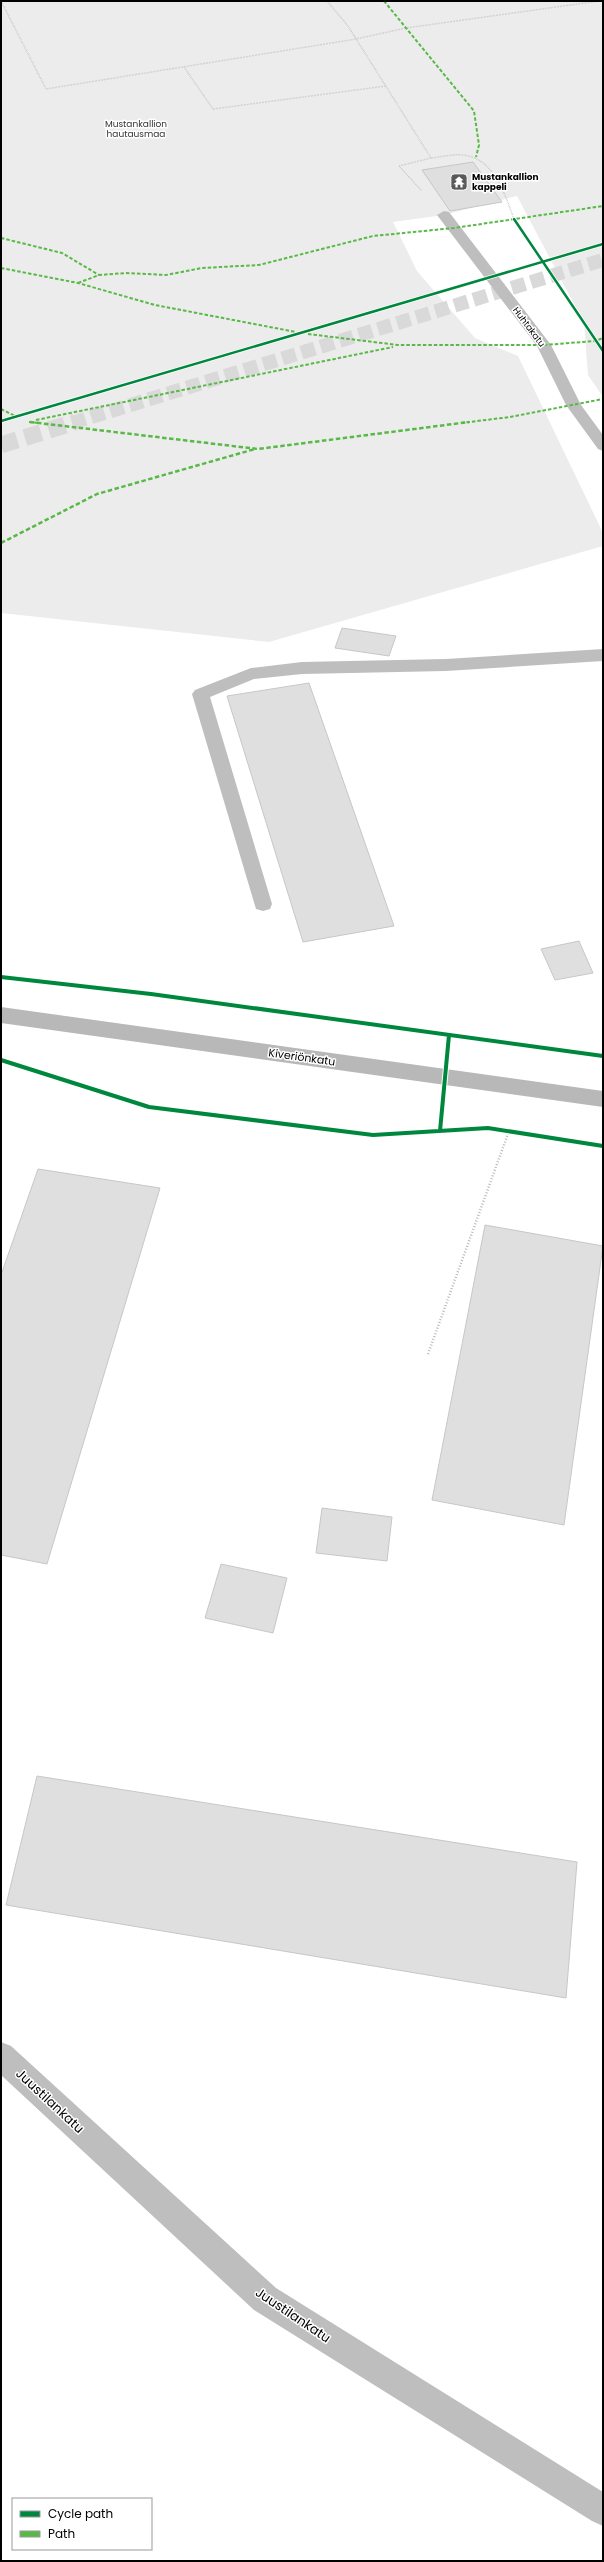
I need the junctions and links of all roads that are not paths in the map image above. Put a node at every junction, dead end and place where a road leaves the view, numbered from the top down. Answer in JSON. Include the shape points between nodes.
{"nodes":[{"id":1,"x":444,"y":215,"type":"road end"},
{"id":2,"x":603,"y":446,"type":"edge"},
{"id":3,"x":603,"y":654,"type":"edge"},
{"id":4,"x":262,"y":904,"type":"dead end"},
{"id":5,"x":1,"y":1015,"type":"edge"},
{"id":6,"x":603,"y":1099,"type":"edge"},
{"id":7,"x":1,"y":2056,"type":"edge"},
{"id":8,"x":603,"y":2510,"type":"edge"}],
"edges":[{"from":1,"to":2,"type":"street","name":"Huhtakatu","via":[[544,346],[574,405]]},
{"from":3,"to":4,"type":"street","via":[[446,665],[302,668],[251,674],[201,694]]},
{"from":5,"to":6,"type":"street","name":"Kiveriönkatu"},
{"from":7,"to":8,"type":"street","name":"Juustilankatu","via":[[265,2299]]}]}
